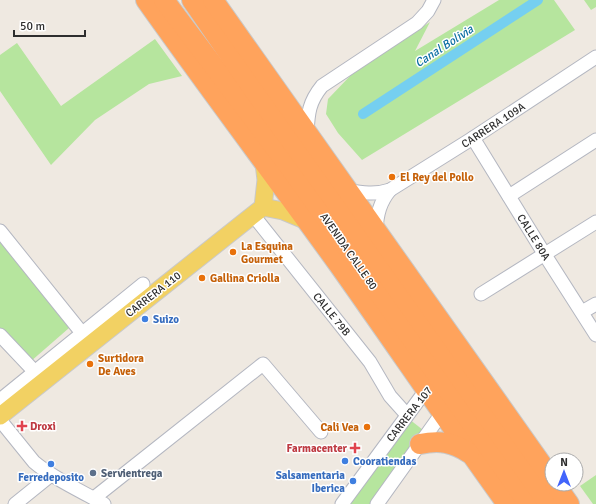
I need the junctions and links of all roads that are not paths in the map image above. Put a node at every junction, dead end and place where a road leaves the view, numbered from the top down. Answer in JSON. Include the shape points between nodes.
{"nodes":[{"id":1,"x":146,"y":0,"type":"edge"},
{"id":2,"x":164,"y":0,"type":"edge"},
{"id":3,"x":192,"y":0,"type":"edge"},
{"id":4,"x":213,"y":0,"type":"edge"},
{"id":5,"x":434,"y":0,"type":"edge"},
{"id":6,"x":596,"y":58,"type":"edge"},
{"id":7,"x":307,"y":133,"type":"junction"},
{"id":8,"x":473,"y":138,"type":"junction"},
{"id":9,"x":596,"y":140,"type":"edge"},
{"id":10,"x":264,"y":163,"type":"junction"},
{"id":11,"x":348,"y":190,"type":"junction"},
{"id":12,"x":390,"y":190,"type":"junction"},
{"id":13,"x":509,"y":196,"type":"junction"},
{"id":14,"x":258,"y":211,"type":"junction"},
{"id":15,"x":307,"y":221,"type":"junction"},
{"id":16,"x":596,"y":222,"type":"edge"},
{"id":17,"x":376,"y":230,"type":"junction"},
{"id":18,"x":0,"y":231,"type":"edge"},
{"id":19,"x":336,"y":233,"type":"junction"},
{"id":20,"x":545,"y":255,"type":"junction"},
{"id":21,"x":339,"y":265,"type":"junction"},
{"id":22,"x":143,"y":284,"type":"dead end"},
{"id":23,"x":480,"y":294,"type":"dead end"},
{"id":24,"x":596,"y":304,"type":"edge"},
{"id":25,"x":582,"y":312,"type":"junction"},
{"id":26,"x":596,"y":334,"type":"edge"},
{"id":27,"x":0,"y":335,"type":"edge"},
{"id":28,"x":86,"y":339,"type":"junction"},
{"id":29,"x":458,"y":346,"type":"junction"},
{"id":30,"x":39,"y":377,"type":"junction"},
{"id":31,"x":443,"y":383,"type":"junction"},
{"id":32,"x":0,"y":400,"type":"edge"},
{"id":33,"x":0,"y":403,"type":"edge"},
{"id":34,"x":441,"y":412,"type":"junction"},
{"id":35,"x":407,"y":415,"type":"junction"},
{"id":36,"x":0,"y":416,"type":"edge"},
{"id":37,"x":0,"y":420,"type":"edge"},
{"id":38,"x":321,"y":432,"type":"dead end"},
{"id":39,"x":420,"y":444,"type":"junction"},
{"id":40,"x":472,"y":455,"type":"junction"},
{"id":41,"x":544,"y":468,"type":"edge"},
{"id":42,"x":51,"y":475,"type":"junction"},
{"id":43,"x":561,"y":492,"type":"edge"},
{"id":44,"x":99,"y":501,"type":"edge"},
{"id":45,"x":15,"y":504,"type":"edge"},
{"id":46,"x":342,"y":504,"type":"edge"},
{"id":47,"x":377,"y":504,"type":"edge"},
{"id":48,"x":507,"y":504,"type":"edge"},
{"id":49,"x":529,"y":504,"type":"edge"},
{"id":50,"x":549,"y":504,"type":"edge"},
{"id":51,"x":569,"y":504,"type":"edge"}],
"edges":[{"from":1,"to":10,"type":"highway","name":"AVENIDA CALLE 80"},
{"from":2,"to":19,"type":"highway","name":"AVENIDA CALLE 80"},
{"from":3,"to":31,"type":"highway","name":"AVENIDA CALLE 80","via":[[341,210]]},
{"from":4,"to":7,"type":"highway"},
{"from":5,"to":7,"type":"street","via":[[417,23],[322,86],[309,107]]},
{"from":6,"to":8,"type":"street","name":"CARRERA 109A"},
{"from":7,"to":11,"type":"highway"},
{"from":8,"to":12,"type":"street","name":"CARRERA 109A"},
{"from":8,"to":13,"type":"street","name":"CALLE 80A"},
{"from":9,"to":13,"type":"street"},
{"from":10,"to":14,"type":"main road","via":[[266,180]]},
{"from":10,"to":15,"type":"highway","name":"AVENIDA CALLE 80"},
{"from":11,"to":12,"type":"street","name":"CARRERA 109A","via":[[369,194]]},
{"from":11,"to":17,"type":"highway"},
{"from":12,"to":17,"type":"street","name":"CARRERA 109A","via":[[379,208]]},
{"from":13,"to":20,"type":"street","name":"CALLE 80A"},
{"from":14,"to":15,"type":"main road","via":[[283,211]]},
{"from":14,"to":28,"type":"main road","name":"CARRERA 110"},
{"from":14,"to":35,"type":"street","name":"CALLE 79B","via":[[370,362],[390,396]]},
{"from":15,"to":21,"type":"highway","name":"AVENIDA CALLE 80"},
{"from":16,"to":20,"type":"street"},
{"from":17,"to":29,"type":"highway"},
{"from":18,"to":28,"type":"street"},
{"from":19,"to":21,"type":"highway"},
{"from":19,"to":31,"type":"highway","name":"AVENIDA CALLE 80"},
{"from":20,"to":23,"type":"street"},
{"from":20,"to":25,"type":"street","name":"CALLE 80A"},
{"from":21,"to":31,"type":"highway","name":"AVENIDA CALLE 80"},
{"from":22,"to":28,"type":"street","name":"CARRERA 110"},
{"from":24,"to":25,"type":"street"},
{"from":25,"to":26,"type":"street","name":"CALLE 80A"},
{"from":27,"to":30,"type":"street"},
{"from":28,"to":30,"type":"main road","name":"CARRERA 110"},
{"from":29,"to":31,"type":"street"},
{"from":29,"to":41,"type":"highway"},
{"from":30,"to":32,"type":"street","name":"CARRERA 110"},
{"from":30,"to":33,"type":"main road","name":"CARRERA 110"},
{"from":30,"to":36,"type":"main road","name":"CARRERA 110"},
{"from":31,"to":34,"type":"highway","name":"AVENIDA CALLE 80"},
{"from":31,"to":35,"type":"street","name":"CARRERA 107"},
{"from":31,"to":49,"type":"highway","name":"AVENIDA CALLE 80"},
{"from":31,"to":50,"type":"highway","name":"AVENIDA CALLE 80"},
{"from":34,"to":39,"type":"street"},
{"from":34,"to":40,"type":"highway","name":"AVENIDA CALLE 80"},
{"from":35,"to":46,"type":"street","name":"CARRERA 107"},
{"from":37,"to":42,"type":"street","via":[[34,462]]},
{"from":38,"to":44,"type":"street","via":[[264,364]]},
{"from":39,"to":40,"type":"highway","via":[[436,441],[454,444]]},
{"from":39,"to":47,"type":"street"},
{"from":40,"to":48,"type":"highway","name":"AVENIDA CALLE 80"},
{"from":42,"to":44,"type":"street"},
{"from":42,"to":45,"type":"street"},
{"from":43,"to":51,"type":"highway"}]}
